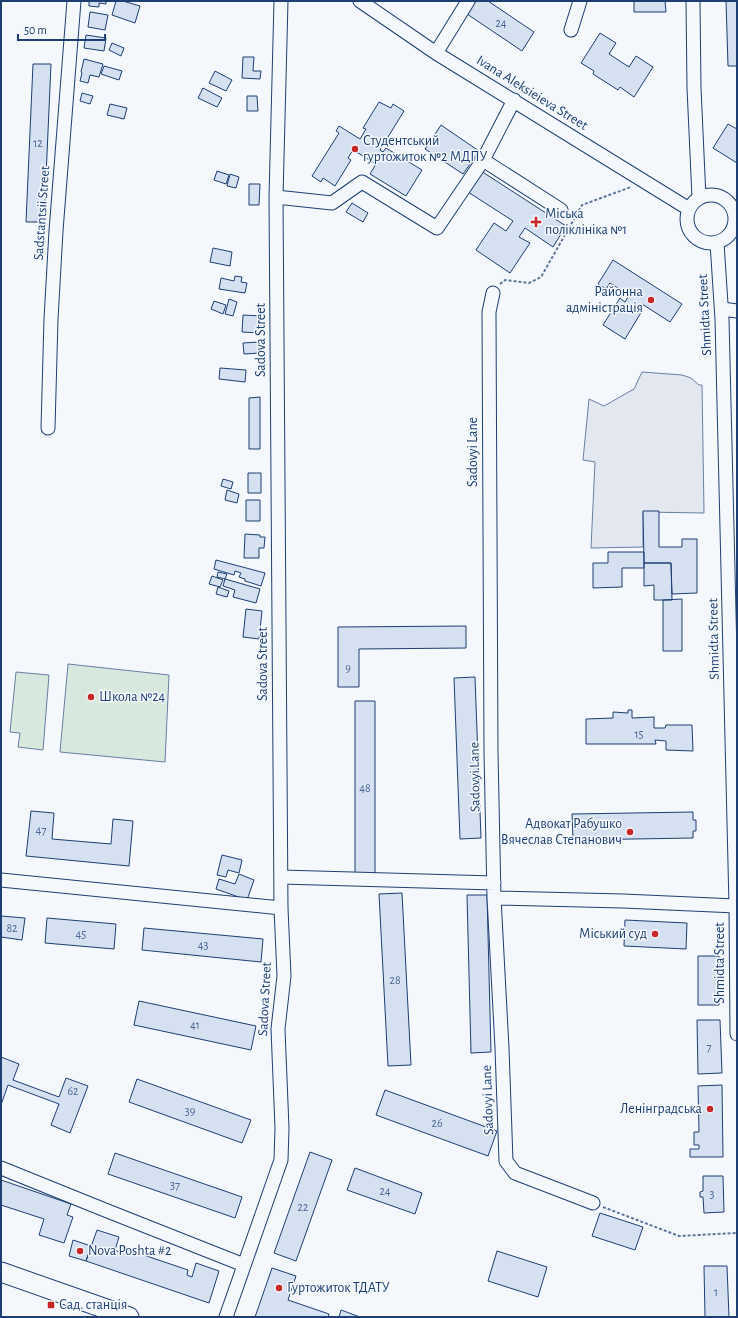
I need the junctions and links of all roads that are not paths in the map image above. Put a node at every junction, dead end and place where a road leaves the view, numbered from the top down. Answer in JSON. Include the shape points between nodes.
{"nodes":[{"id":1,"x":74,"y":1,"type":"edge"},
{"id":2,"x":281,"y":1,"type":"edge"},
{"id":3,"x":360,"y":1,"type":"edge"},
{"id":4,"x":468,"y":1,"type":"edge"},
{"id":5,"x":580,"y":1,"type":"edge"},
{"id":6,"x":693,"y":1,"type":"edge"},
{"id":7,"x":570,"y":30,"type":"dead end"},
{"id":8,"x":436,"y":53,"type":"junction"},
{"id":9,"x":514,"y":100,"type":"junction"},
{"id":10,"x":483,"y":160,"type":"junction"},
{"id":11,"x":276,"y":197,"type":"junction"},
{"id":12,"x":699,"y":198,"type":"junction"},
{"id":13,"x":689,"y":209,"type":"junction"},
{"id":14,"x":561,"y":210,"type":"dead end"},
{"id":15,"x":735,"y":210,"type":"edge"},
{"id":16,"x":734,"y":236,"type":"edge"},
{"id":17,"x":717,"y":243,"type":"junction"},
{"id":18,"x":493,"y":294,"type":"road end"},
{"id":19,"x":722,"y":308,"type":"junction"},
{"id":20,"x":737,"y":311,"type":"edge"},
{"id":21,"x":48,"y":428,"type":"dead end"},
{"id":22,"x":732,"y":529,"type":"edge"},
{"id":23,"x":733,"y":585,"type":"edge"},
{"id":24,"x":281,"y":877,"type":"junction"},
{"id":25,"x":1,"y":880,"type":"edge"},
{"id":26,"x":494,"y":883,"type":"junction"},
{"id":27,"x":494,"y":898,"type":"junction"},
{"id":28,"x":736,"y":906,"type":"junction"},
{"id":29,"x":281,"y":908,"type":"junction"},
{"id":30,"x":737,"y":1034,"type":"edge"},
{"id":31,"x":1,"y":1168,"type":"edge"},
{"id":32,"x":592,"y":1203,"type":"road end"},
{"id":33,"x":244,"y":1265,"type":"junction"},
{"id":34,"x":2,"y":1275,"type":"edge"},
{"id":35,"x":129,"y":1317,"type":"edge"},
{"id":36,"x":226,"y":1317,"type":"edge"}],
"edges":[{"from":1,"to":21,"type":"street","name":"Sadstantsii Street","via":[[54,267]]},
{"from":2,"to":11,"type":"street","name":"Sadova Street"},
{"from":3,"to":8,"type":"street","name":"Ivana Aleksieieva Street"},
{"from":4,"to":8,"type":"street"},
{"from":5,"to":7,"type":"street"},
{"from":6,"to":12,"type":"street"},
{"from":8,"to":9,"type":"street","name":"Ivana Aleksieieva Street"},
{"from":9,"to":10,"type":"street"},
{"from":9,"to":13,"type":"street","name":"Ivana Aleksieieva Street"},
{"from":10,"to":11,"type":"street","via":[[437,228],[362,182],[332,203]]},
{"from":10,"to":14,"type":"street"},
{"from":11,"to":24,"type":"street","name":"Sadova Street"},
{"from":12,"to":13,"type":"street"},
{"from":12,"to":15,"type":"street","via":[[715,195],[723,198]]},
{"from":13,"to":17,"type":"street","via":[[686,216],[690,232],[702,242]]},
{"from":15,"to":16,"type":"street"},
{"from":16,"to":17,"type":"street"},
{"from":17,"to":19,"type":"street","name":"Shmidta Street"},
{"from":18,"to":26,"type":"street","name":"Sadovyi Lane","via":[[489,312]]},
{"from":19,"to":20,"type":"street"},
{"from":19,"to":22,"type":"street","name":"Shmidta Street"},
{"from":22,"to":23,"type":"street","name":"Shmidta Street"},
{"from":23,"to":28,"type":"street","name":"Shmidta Street"},
{"from":24,"to":26,"type":"street"},
{"from":24,"to":29,"type":"street","name":"Sadova Street"},
{"from":25,"to":29,"type":"street"},
{"from":26,"to":27,"type":"street","name":"Sadovyi Lane"},
{"from":27,"to":28,"type":"street"},
{"from":27,"to":32,"type":"street","name":"Sadovyi Lane","via":[[506,1161],[515,1173]]},
{"from":28,"to":30,"type":"street","name":"Shmidta Street"},
{"from":29,"to":33,"type":"street","name":"Sadova Street","via":[[284,976],[278,1029],[281,1160]]},
{"from":31,"to":33,"type":"street"},
{"from":33,"to":36,"type":"street","name":"Sadova Street"},
{"from":34,"to":35,"type":"highway"}]}
